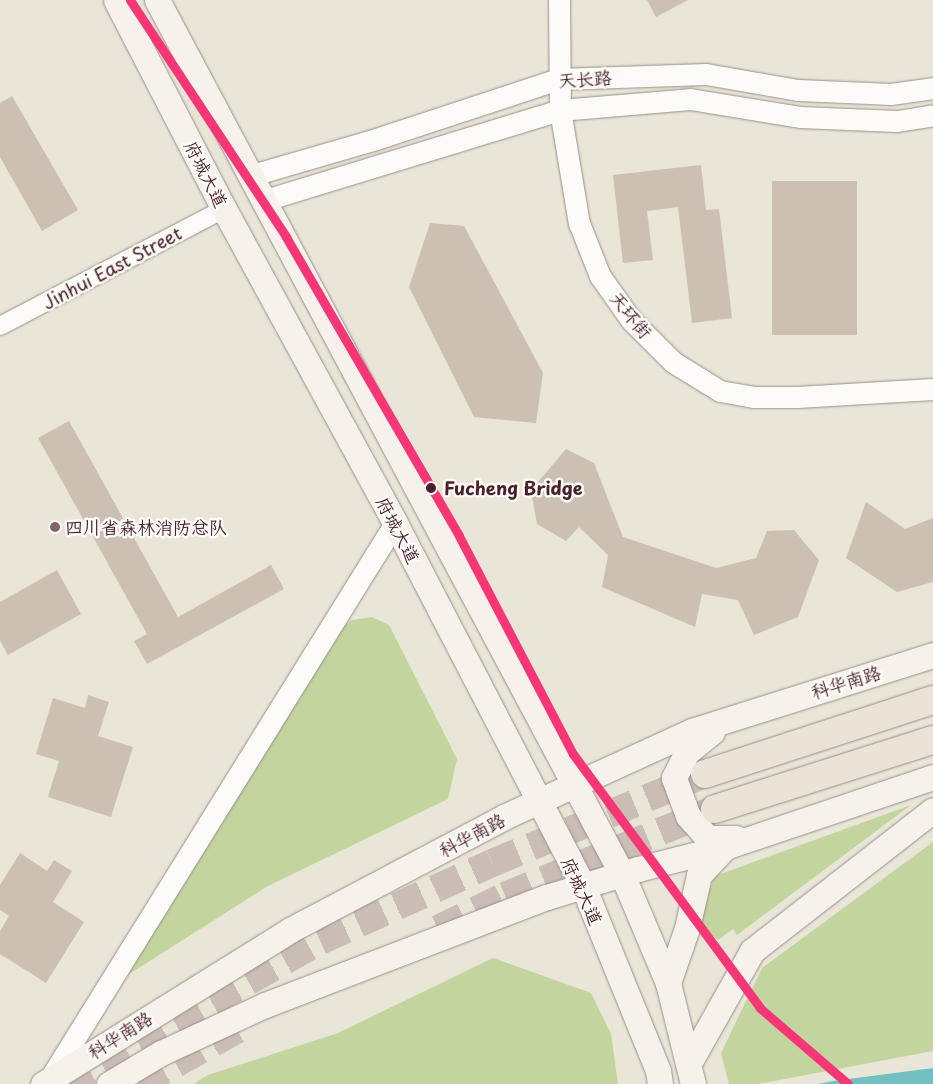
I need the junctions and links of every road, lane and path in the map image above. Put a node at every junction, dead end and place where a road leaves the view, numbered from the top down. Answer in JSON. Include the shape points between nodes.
{"nodes":[{"id":1,"x":116,"y":0,"type":"edge"},
{"id":2,"x":157,"y":0,"type":"edge"},
{"id":3,"x":559,"y":0,"type":"edge"},
{"id":4,"x":558,"y":79,"type":"junction"},
{"id":5,"x":933,"y":88,"type":"edge"},
{"id":6,"x":560,"y":110,"type":"junction"},
{"id":7,"x":933,"y":116,"type":"edge"},
{"id":8,"x":249,"y":176,"type":"junction"},
{"id":9,"x":262,"y":201,"type":"junction"},
{"id":10,"x":224,"y":209,"type":"junction"},
{"id":11,"x":0,"y":326,"type":"edge"},
{"id":12,"x":933,"y":389,"type":"edge"},
{"id":13,"x":395,"y":523,"type":"junction"},
{"id":14,"x":933,"y":655,"type":"edge"},
{"id":15,"x":933,"y":700,"type":"edge"},
{"id":16,"x":728,"y":720,"type":"junction"},
{"id":17,"x":933,"y":740,"type":"edge"},
{"id":18,"x":705,"y":774,"type":"tunnel mouth"},
{"id":19,"x":933,"y":777,"type":"edge"},
{"id":20,"x":575,"y":784,"type":"junction"},
{"id":21,"x":538,"y":802,"type":"junction"},
{"id":22,"x":715,"y":809,"type":"tunnel mouth"},
{"id":23,"x":933,"y":810,"type":"edge"},
{"id":24,"x":752,"y":838,"type":"junction"},
{"id":25,"x":725,"y":847,"type":"junction"},
{"id":26,"x":622,"y":874,"type":"junction"},
{"id":27,"x":583,"y":886,"type":"junction"},
{"id":28,"x":668,"y":983,"type":"junction"},
{"id":29,"x":691,"y":1074,"type":"edge"},
{"id":30,"x":659,"y":1078,"type":"edge"},
{"id":31,"x":46,"y":1082,"type":"edge"},
{"id":32,"x":110,"y":1084,"type":"edge"}],
"edges":[{"from":1,"to":10,"type":"main road","name":"府城大道"},
{"from":2,"to":8,"type":"main road","name":"府城大道"},
{"from":3,"to":4,"type":"street","name":"天环街"},
{"from":4,"to":5,"type":"street","name":"天长路","via":[[706,74],[798,90],[891,94]]},
{"from":4,"to":6,"type":"street","name":"天环街"},
{"from":4,"to":8,"type":"street","name":"天长路","via":[[376,140]]},
{"from":6,"to":7,"type":"street","name":"天长路","via":[[690,99],[800,117],[897,121]]},
{"from":6,"to":9,"type":"street","name":"天长路"},
{"from":6,"to":12,"type":"street","name":"天环街","via":[[579,223],[600,276],[631,320],[673,362],[720,392],[754,397]]},
{"from":8,"to":9,"type":"main road","name":"府城大道"},
{"from":9,"to":20,"type":"main road","name":"府城大道"},
{"from":10,"to":11,"type":"street","name":"Jinhui East Street"},
{"from":10,"to":13,"type":"main road","name":"府城大道"},
{"from":13,"to":21,"type":"main road","name":"府城大道"},
{"from":13,"to":31,"type":"street"},
{"from":14,"to":16,"type":"main road","name":"科华南路"},
{"from":15,"to":18,"type":"highway"},
{"from":16,"to":20,"type":"main road","name":"科华南路","via":[[692,731]]},
{"from":16,"to":24,"type":"main road","via":[[686,752],[674,778],[688,816],[708,838]]},
{"from":17,"to":22,"type":"highway"},
{"from":19,"to":24,"type":"main road","name":"科华南路"},
{"from":20,"to":21,"type":"main road","name":"科华南路"},
{"from":20,"to":26,"type":"main road","name":"府城大道"},
{"from":21,"to":27,"type":"main road","name":"府城大道"},
{"from":21,"to":31,"type":"main road","name":"科华南路","via":[[290,930]]},
{"from":23,"to":29,"type":"main road","via":[[752,951]]},
{"from":24,"to":25,"type":"main road","name":"科华南路"},
{"from":25,"to":26,"type":"main road","name":"科华南路"},
{"from":25,"to":28,"type":"main road","via":[[698,875],[687,928]]},
{"from":26,"to":27,"type":"main road","name":"科华南路"},
{"from":26,"to":28,"type":"main road","name":"府城大道"},
{"from":27,"to":30,"type":"main road","name":"府城大道"},
{"from":27,"to":32,"type":"main road","name":"科华南路","via":[[265,1005],[161,1054]]},
{"from":28,"to":29,"type":"main road","name":"府城大道"}]}
